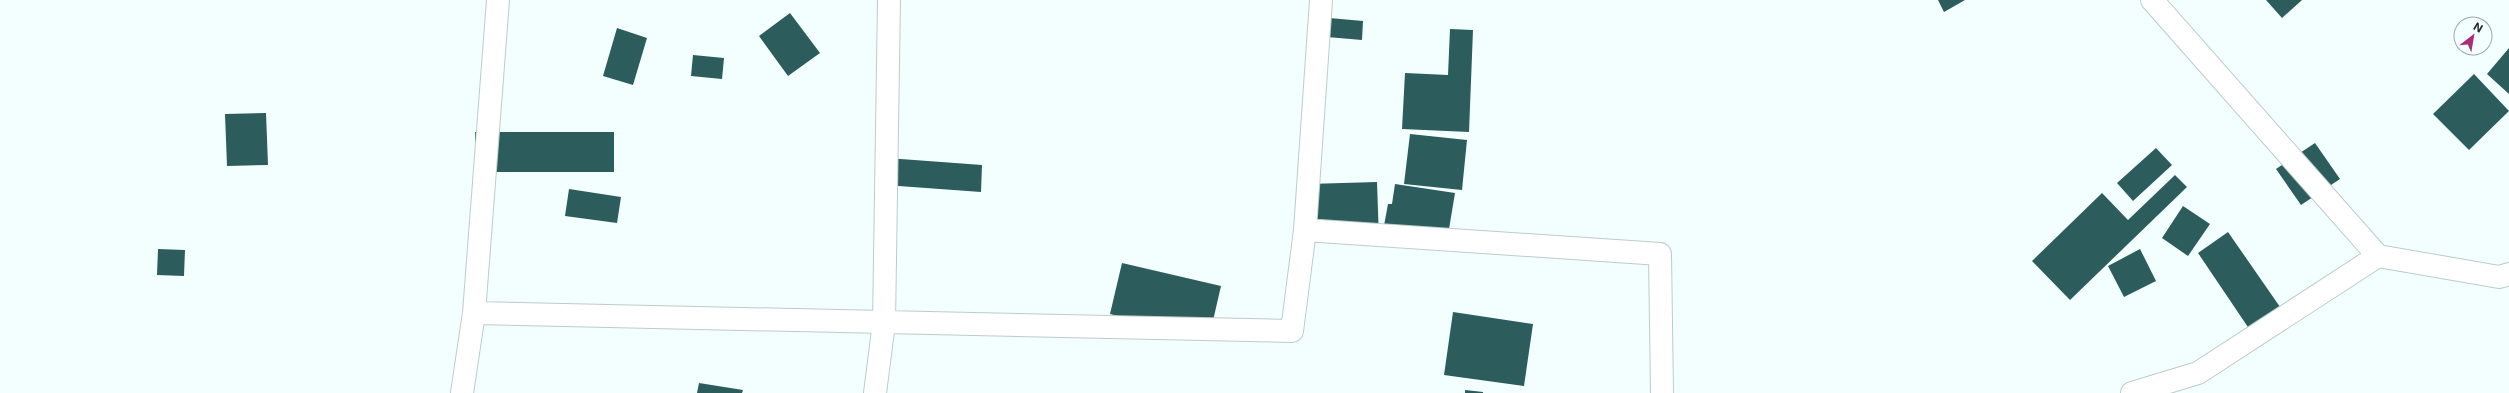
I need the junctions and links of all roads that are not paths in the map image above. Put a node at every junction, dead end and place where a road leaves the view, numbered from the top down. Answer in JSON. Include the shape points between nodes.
{"nodes":[{"id":1,"x":498,"y":0,"type":"edge"},
{"id":2,"x":889,"y":0,"type":"edge"},
{"id":3,"x":1321,"y":0,"type":"edge"},
{"id":4,"x":2152,"y":0,"type":"edge"},
{"id":5,"x":1305,"y":230,"type":"junction"},
{"id":6,"x":2378,"y":256,"type":"junction"},
{"id":7,"x":2509,"y":274,"type":"edge"},
{"id":8,"x":474,"y":313,"type":"junction"},
{"id":9,"x":884,"y":323,"type":"junction"},
{"id":10,"x":462,"y":393,"type":"edge"},
{"id":11,"x":875,"y":393,"type":"edge"},
{"id":12,"x":1662,"y":393,"type":"edge"},
{"id":13,"x":2132,"y":393,"type":"edge"}],
"edges":[{"from":1,"to":8,"type":"street"},
{"from":2,"to":9,"type":"street"},
{"from":3,"to":5,"type":"street"},
{"from":4,"to":6,"type":"street"},
{"from":5,"to":9,"type":"street","via":[[1292,331]]},
{"from":5,"to":12,"type":"street","via":[[1660,254]]},
{"from":6,"to":7,"type":"street","via":[[2499,277]]},
{"from":6,"to":13,"type":"street","via":[[2198,373]]},
{"from":8,"to":9,"type":"street"},
{"from":8,"to":10,"type":"street"},
{"from":9,"to":11,"type":"street"}]}
